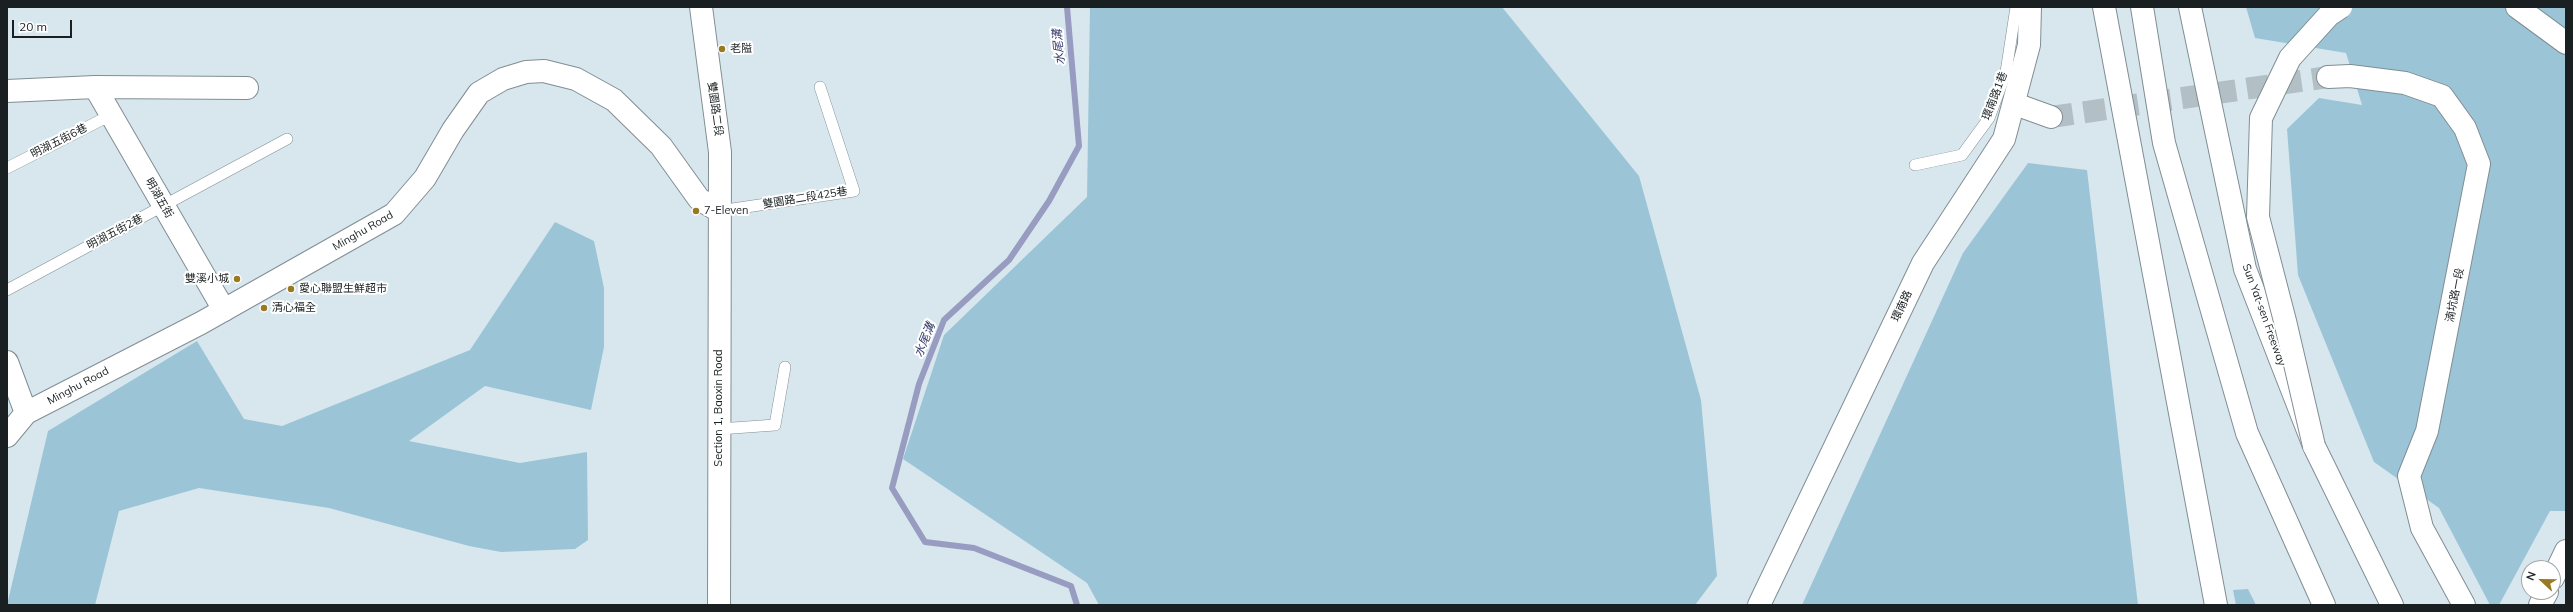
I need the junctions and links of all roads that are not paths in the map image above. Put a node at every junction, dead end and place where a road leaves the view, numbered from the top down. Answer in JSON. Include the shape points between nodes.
{"nodes":[{"id":1,"x":701,"y":7,"type":"edge"},
{"id":2,"x":2016,"y":7,"type":"edge"},
{"id":3,"x":2030,"y":7,"type":"edge"},
{"id":4,"x":2104,"y":7,"type":"edge"},
{"id":5,"x":2142,"y":7,"type":"edge"},
{"id":6,"x":2190,"y":7,"type":"edge"},
{"id":7,"x":2341,"y":7,"type":"edge"},
{"id":8,"x":2517,"y":7,"type":"edge"},
{"id":9,"x":2566,"y":42,"type":"edge"},
{"id":10,"x":2328,"y":77,"type":"tunnel mouth"},
{"id":11,"x":95,"y":87,"type":"junction"},
{"id":12,"x":820,"y":87,"type":"dead end"},
{"id":13,"x":247,"y":88,"type":"dead end"},
{"id":14,"x":7,"y":91,"type":"edge"},
{"id":15,"x":2015,"y":104,"type":"junction"},
{"id":16,"x":111,"y":115,"type":"junction"},
{"id":17,"x":2051,"y":117,"type":"tunnel mouth"},
{"id":18,"x":287,"y":139,"type":"dead end"},
{"id":19,"x":1915,"y":165,"type":"dead end"},
{"id":20,"x":7,"y":168,"type":"edge"},
{"id":21,"x":164,"y":206,"type":"junction"},
{"id":22,"x":719,"y":211,"type":"junction"},
{"id":23,"x":7,"y":290,"type":"edge"},
{"id":24,"x":224,"y":310,"type":"junction"},
{"id":25,"x":7,"y":362,"type":"edge"},
{"id":26,"x":785,"y":367,"type":"dead end"},
{"id":27,"x":26,"y":413,"type":"junction"},
{"id":28,"x":719,"y":429,"type":"junction"},
{"id":29,"x":7,"y":436,"type":"edge"},
{"id":30,"x":2314,"y":446,"type":"junction"},
{"id":31,"x":2566,"y":551,"type":"edge"},
{"id":32,"x":2561,"y":561,"type":"edge"},
{"id":33,"x":719,"y":605,"type":"edge"},
{"id":34,"x":1759,"y":605,"type":"edge"},
{"id":35,"x":2216,"y":605,"type":"edge"},
{"id":36,"x":2324,"y":605,"type":"edge"},
{"id":37,"x":2392,"y":605,"type":"edge"},
{"id":38,"x":2464,"y":605,"type":"edge"}],
"edges":[{"from":1,"to":22,"type":"main road","name":"雙園路二段","via":[[720,152]]},
{"from":2,"to":19,"type":"lane","name":"環南路1巷","via":[[2006,72],[1989,118],[1962,155]]},
{"from":3,"to":15,"type":"main road","name":"環南路","via":[[2030,45]]},
{"from":4,"to":35,"type":"main road"},
{"from":5,"to":36,"type":"main road","via":[[2164,143],[2247,433]]},
{"from":6,"to":30,"type":"main road","name":"Sun Yat-sen Freeway","via":[[2245,269]]},
{"from":7,"to":30,"type":"main road","bridge":true,"via":[[2329,15],[2290,58],[2261,118],[2258,217]]},
{"from":8,"to":9,"type":"main road"},
{"from":10,"to":38,"type":"main road","name":"湳坑路一段","via":[[2350,76],[2405,83],[2442,96],[2464,128],[2479,164],[2427,431],[2409,476],[2422,528]]},
{"from":11,"to":13,"type":"main road"},
{"from":11,"to":14,"type":"main road"},
{"from":11,"to":16,"type":"main road","name":"明湖五街"},
{"from":12,"to":22,"type":"lane","name":"雙園路二段425巷","via":[[854,190]]},
{"from":15,"to":17,"type":"main road"},
{"from":15,"to":34,"type":"main road","name":"環南路","via":[[2004,139],[1923,263]]},
{"from":16,"to":20,"type":"lane","name":"明湖五街6巷"},
{"from":16,"to":21,"type":"main road","name":"明湖五街"},
{"from":18,"to":21,"type":"lane","name":"明湖五街2巷"},
{"from":21,"to":23,"type":"lane","name":"明湖五街2巷"},
{"from":21,"to":24,"type":"main road","name":"明湖五街"},
{"from":22,"to":24,"type":"main road","name":"Minghu Road","via":[[698,200],[661,146],[614,100],[576,79],[544,71],[526,72],[503,79],[479,93],[453,130],[425,178],[394,214]]},
{"from":22,"to":28,"type":"main road","name":"Section 1, Baoxin Road"},
{"from":24,"to":27,"type":"main road","name":"Minghu Road"},
{"from":25,"to":27,"type":"main road"},
{"from":26,"to":28,"type":"lane","via":[[775,425]]},
{"from":27,"to":29,"type":"main road","name":"Minghu Road"},
{"from":28,"to":33,"type":"main road","name":"Section 1, Baoxin Road"},
{"from":30,"to":37,"type":"main road","name":"Sun Yat-sen Freeway"},
{"from":31,"to":32,"type":"main road"}]}
